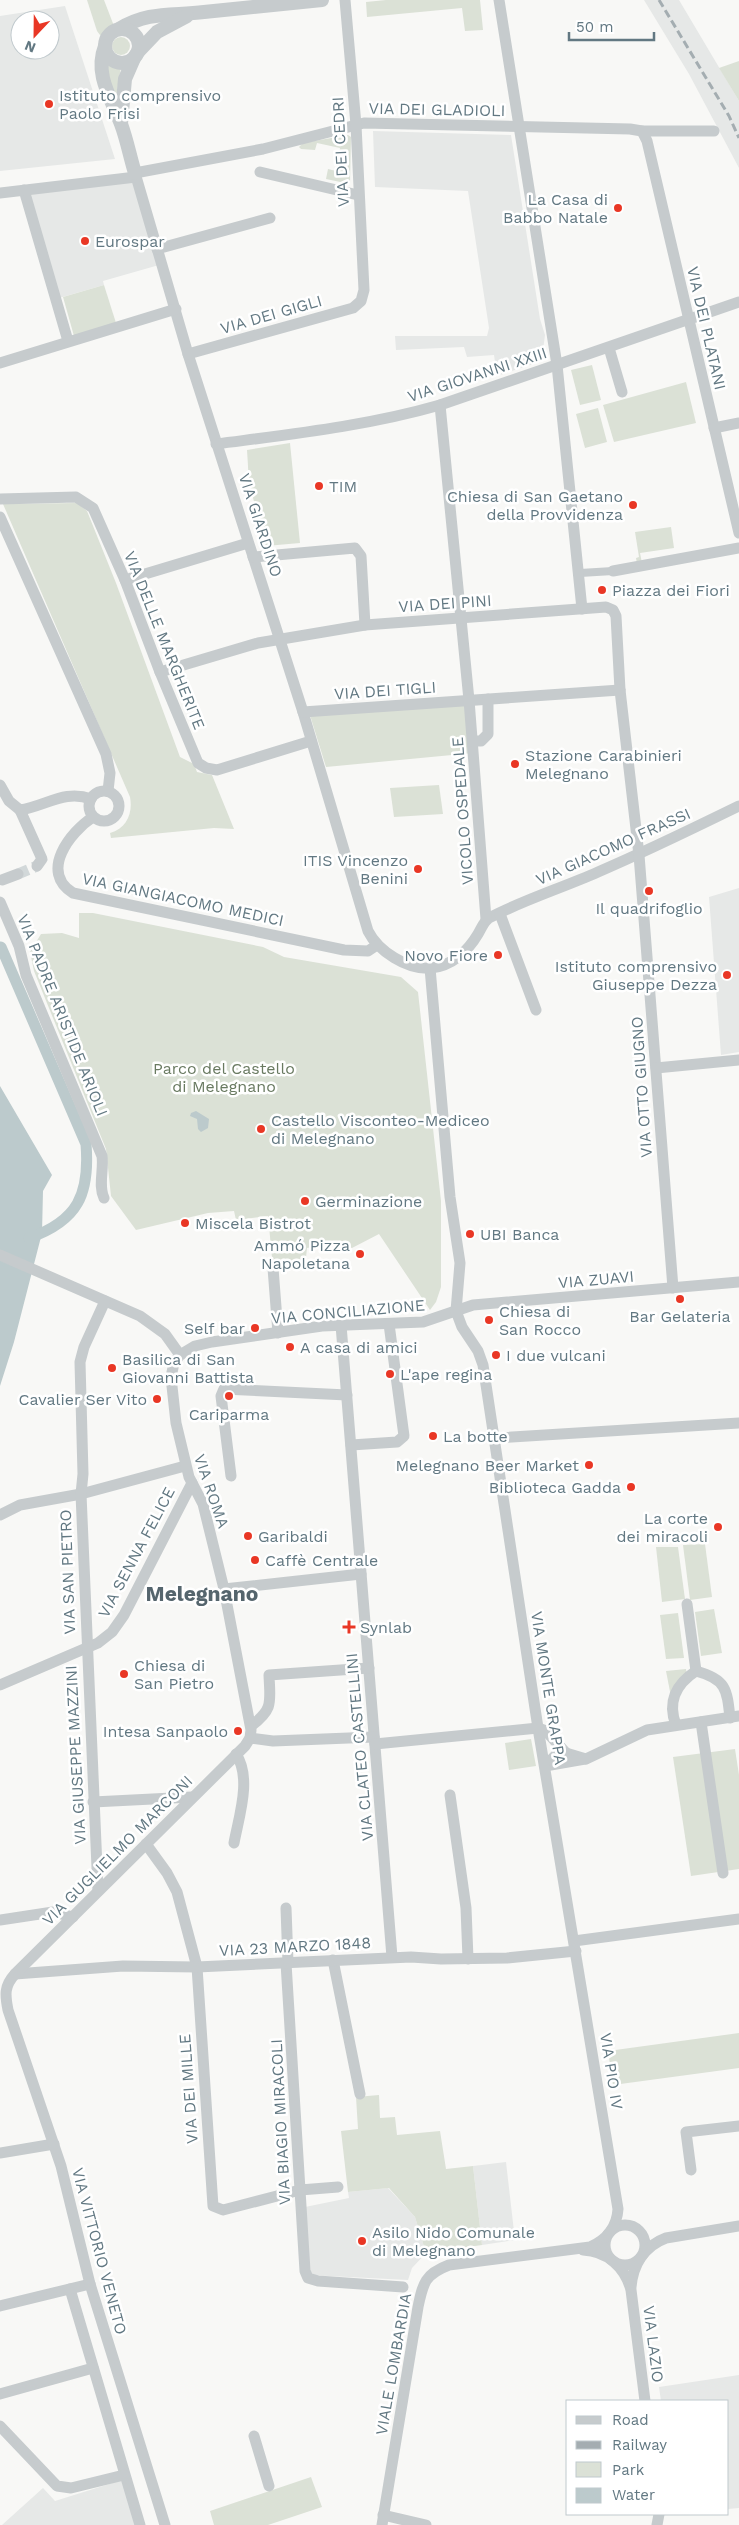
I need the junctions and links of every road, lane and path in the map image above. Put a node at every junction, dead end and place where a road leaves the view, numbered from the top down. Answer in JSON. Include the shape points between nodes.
{"nodes":[{"id":1,"x":322,"y":0,"type":"edge"},
{"id":2,"x":345,"y":0,"type":"edge"},
{"id":3,"x":499,"y":0,"type":"edge"},
{"id":4,"x":192,"y":14,"type":"junction"},
{"id":5,"x":119,"y":29,"type":"junction"},
{"id":6,"x":105,"y":46,"type":"junction"},
{"id":7,"x":136,"y":54,"type":"junction"},
{"id":8,"x":121,"y":124,"type":"junction"},
{"id":9,"x":356,"y":125,"type":"junction"},
{"id":10,"x":518,"y":126,"type":"junction"},
{"id":11,"x":642,"y":131,"type":"junction"},
{"id":12,"x":714,"y":131,"type":"dead end"},
{"id":13,"x":260,"y":172,"type":"dead end"},
{"id":14,"x":135,"y":175,"type":"junction"},
{"id":15,"x":24,"y":190,"type":"junction"},
{"id":16,"x":0,"y":193,"type":"edge"},
{"id":17,"x":358,"y":194,"type":"junction"},
{"id":18,"x":270,"y":218,"type":"dead end"},
{"id":19,"x":157,"y":249,"type":"junction"},
{"id":20,"x":361,"y":301,"type":"joint"},
{"id":21,"x":739,"y":302,"type":"edge"},
{"id":22,"x":176,"y":309,"type":"junction"},
{"id":23,"x":688,"y":320,"type":"junction"},
{"id":24,"x":68,"y":342,"type":"junction"},
{"id":25,"x":609,"y":348,"type":"junction"},
{"id":26,"x":188,"y":354,"type":"junction"},
{"id":27,"x":0,"y":363,"type":"edge"},
{"id":28,"x":557,"y":365,"type":"junction"},
{"id":29,"x":622,"y":392,"type":"dead end"},
{"id":30,"x":440,"y":405,"type":"junction"},
{"id":31,"x":739,"y":423,"type":"edge"},
{"id":32,"x":714,"y":428,"type":"junction"},
{"id":33,"x":216,"y":444,"type":"junction"},
{"id":34,"x":0,"y":499,"type":"edge"},
{"id":35,"x":0,"y":517,"type":"edge"},
{"id":36,"x":739,"y":533,"type":"edge"},
{"id":37,"x":248,"y":543,"type":"junction"},
{"id":38,"x":739,"y":548,"type":"edge"},
{"id":39,"x":253,"y":557,"type":"junction"},
{"id":40,"x":613,"y":571,"type":"joint"},
{"id":41,"x":580,"y":573,"type":"junction"},
{"id":42,"x":125,"y":580,"type":"junction"},
{"id":43,"x":582,"y":609,"type":"junction"},
{"id":44,"x":613,"y":610,"type":"joint"},
{"id":45,"x":461,"y":618,"type":"junction"},
{"id":46,"x":365,"y":625,"type":"junction"},
{"id":47,"x":279,"y":640,"type":"junction"},
{"id":48,"x":160,"y":672,"type":"junction"},
{"id":49,"x":620,"y":690,"type":"junction"},
{"id":50,"x":488,"y":699,"type":"junction"},
{"id":51,"x":469,"y":700,"type":"junction"},
{"id":52,"x":303,"y":712,"type":"junction"},
{"id":53,"x":311,"y":741,"type":"junction"},
{"id":54,"x":472,"y":741,"type":"junction"},
{"id":55,"x":0,"y":785,"type":"edge"},
{"id":56,"x":108,"y":791,"type":"junction"},
{"id":57,"x":91,"y":799,"type":"junction"},
{"id":58,"x":739,"y":806,"type":"edge"},
{"id":59,"x":20,"y":810,"type":"junction"},
{"id":60,"x":93,"y":817,"type":"junction"},
{"id":61,"x":639,"y":855,"type":"junction"},
{"id":62,"x":37,"y":866,"type":"dead end"},
{"id":63,"x":18,"y":874,"type":"tunnel mouth"},
{"id":64,"x":2,"y":880,"type":"dead end"},
{"id":65,"x":0,"y":902,"type":"edge"},
{"id":66,"x":500,"y":914,"type":"junction"},
{"id":67,"x":486,"y":920,"type":"junction"},
{"id":68,"x":374,"y":941,"type":"junction"},
{"id":69,"x":430,"y":968,"type":"junction"},
{"id":70,"x":536,"y":1010,"type":"dead end"},
{"id":71,"x":739,"y":1060,"type":"edge"},
{"id":72,"x":656,"y":1068,"type":"junction"},
{"id":73,"x":104,"y":1198,"type":"dead end"},
{"id":74,"x":0,"y":1255,"type":"edge"},
{"id":75,"x":273,"y":1268,"type":"dead end"},
{"id":76,"x":739,"y":1282,"type":"edge"},
{"id":77,"x":672,"y":1288,"type":"junction"},
{"id":78,"x":105,"y":1301,"type":"junction"},
{"id":79,"x":456,"y":1310,"type":"junction"},
{"id":80,"x":389,"y":1324,"type":"junction"},
{"id":81,"x":341,"y":1325,"type":"junction"},
{"id":82,"x":278,"y":1332,"type":"junction"},
{"id":83,"x":180,"y":1355,"type":"junction"},
{"id":84,"x":347,"y":1395,"type":"junction"},
{"id":85,"x":739,"y":1423,"type":"edge"},
{"id":86,"x":496,"y":1438,"type":"junction"},
{"id":87,"x":351,"y":1445,"type":"junction"},
{"id":88,"x":185,"y":1466,"type":"junction"},
{"id":89,"x":231,"y":1476,"type":"dead end"},
{"id":90,"x":192,"y":1483,"type":"junction"},
{"id":91,"x":81,"y":1494,"type":"junction"},
{"id":92,"x":0,"y":1515,"type":"edge"},
{"id":93,"x":361,"y":1574,"type":"junction"},
{"id":94,"x":224,"y":1589,"type":"junction"},
{"id":95,"x":687,"y":1604,"type":"dead end"},
{"id":96,"x":87,"y":1648,"type":"junction"},
{"id":97,"x":369,"y":1668,"type":"junction"},
{"id":98,"x":696,"y":1671,"type":"junction"},
{"id":99,"x":0,"y":1685,"type":"edge"},
{"id":100,"x":735,"y":1717,"type":"edge"},
{"id":101,"x":701,"y":1722,"type":"junction"},
{"id":102,"x":676,"y":1725,"type":"junction"},
{"id":103,"x":538,"y":1728,"type":"junction"},
{"id":104,"x":250,"y":1732,"type":"junction"},
{"id":105,"x":375,"y":1740,"type":"junction"},
{"id":106,"x":566,"y":1753,"type":"junction"},
{"id":107,"x":236,"y":1754,"type":"junction"},
{"id":108,"x":586,"y":1759,"type":"junction"},
{"id":109,"x":545,"y":1766,"type":"junction"},
{"id":110,"x":450,"y":1795,"type":"dead end"},
{"id":111,"x":192,"y":1797,"type":"junction"},
{"id":112,"x":93,"y":1802,"type":"junction"},
{"id":113,"x":234,"y":1843,"type":"dead end"},
{"id":114,"x":146,"y":1844,"type":"junction"},
{"id":115,"x":723,"y":1873,"type":"dead end"},
{"id":116,"x":98,"y":1891,"type":"junction"},
{"id":117,"x":286,"y":1908,"type":"dead end"},
{"id":118,"x":73,"y":1917,"type":"junction"},
{"id":119,"x":0,"y":1920,"type":"edge"},
{"id":120,"x":739,"y":1920,"type":"edge"},
{"id":121,"x":575,"y":1946,"type":"junction"},
{"id":122,"x":392,"y":1957,"type":"junction"},
{"id":123,"x":468,"y":1959,"type":"junction"},
{"id":124,"x":333,"y":1960,"type":"junction"},
{"id":125,"x":287,"y":1963,"type":"junction"},
{"id":126,"x":197,"y":1967,"type":"junction"},
{"id":127,"x":15,"y":1974,"type":"junction"},
{"id":128,"x":3,"y":1983,"type":"edge"},
{"id":129,"x":3,"y":2004,"type":"edge"},
{"id":130,"x":360,"y":2094,"type":"dead end"},
{"id":131,"x":739,"y":2126,"type":"edge"},
{"id":132,"x":54,"y":2144,"type":"junction"},
{"id":133,"x":0,"y":2153,"type":"edge"},
{"id":134,"x":691,"y":2170,"type":"dead end"},
{"id":135,"x":338,"y":2187,"type":"dead end"},
{"id":136,"x":300,"y":2190,"type":"junction"},
{"id":137,"x":617,"y":2206,"type":"junction"},
{"id":138,"x":739,"y":2226,"type":"edge"},
{"id":139,"x":636,"y":2228,"type":"junction"},
{"id":140,"x":608,"y":2233,"type":"junction"},
{"id":141,"x":666,"y":2238,"type":"junction"},
{"id":142,"x":581,"y":2250,"type":"junction"},
{"id":143,"x":642,"y":2255,"type":"junction"},
{"id":144,"x":614,"y":2261,"type":"junction"},
{"id":145,"x":90,"y":2284,"type":"junction"},
{"id":146,"x":403,"y":2287,"type":"dead end"},
{"id":147,"x":70,"y":2289,"type":"junction"},
{"id":148,"x":631,"y":2290,"type":"junction"},
{"id":149,"x":0,"y":2306,"type":"edge"},
{"id":150,"x":93,"y":2368,"type":"junction"},
{"id":151,"x":0,"y":2394,"type":"edge"},
{"id":152,"x":645,"y":2400,"type":"edge"},
{"id":153,"x":0,"y":2426,"type":"edge"},
{"id":154,"x":254,"y":2436,"type":"dead end"},
{"id":155,"x":124,"y":2475,"type":"junction"},
{"id":156,"x":269,"y":2486,"type":"dead end"},
{"id":157,"x":382,"y":2520,"type":"edge"},
{"id":158,"x":140,"y":2525,"type":"edge"},
{"id":159,"x":165,"y":2525,"type":"edge"},
{"id":160,"x":426,"y":2525,"type":"edge"}],
"edges":[{"from":1,"to":4,"type":"street","name":"VIA GIARDINO"},
{"from":2,"to":9,"type":"street","name":"VIA DEI CEDRI"},
{"from":3,"to":10,"type":"street"},
{"from":4,"to":5,"type":"street","name":"VIA GIARDINO","via":[[148,16]]},
{"from":4,"to":7,"type":"street","name":"VIA GIARDINO","via":[[157,32]]},
{"from":5,"to":6,"type":"street","name":"VIA GIARDINO"},
{"from":5,"to":7,"type":"street","via":[[129,30],[137,37]]},
{"from":6,"to":7,"type":"street","via":[[108,56],[118,62],[128,61]]},
{"from":6,"to":8,"type":"street","name":"VIA GIARDINO","via":[[100,60],[101,69]]},
{"from":7,"to":8,"type":"street","name":"VIA GIARDINO","via":[[125,79]]},
{"from":8,"to":14,"type":"street","name":"VIA GIARDINO"},
{"from":9,"to":10,"type":"street","name":"VIA DEI GLADIOLI"},
{"from":9,"to":14,"type":"street","name":"VIA DEI GLADIOLI","via":[[263,150]]},
{"from":9,"to":17,"type":"street","name":"VIA DEI CEDRI"},
{"from":10,"to":11,"type":"street"},
{"from":10,"to":28,"type":"street"},
{"from":11,"to":12,"type":"street"},
{"from":11,"to":23,"type":"street","name":"VIA DEI PLATANI"},
{"from":13,"to":17,"type":"street"},
{"from":14,"to":15,"type":"street","name":"VIA DEI GLADIOLI"},
{"from":14,"to":19,"type":"street","name":"VIA GIARDINO"},
{"from":15,"to":16,"type":"street","name":"VIA DEI GLADIOLI"},
{"from":15,"to":24,"type":"street"},
{"from":17,"to":20,"type":"street","name":"VIA DEI CEDRI","via":[[364,290]]},
{"from":18,"to":19,"type":"street"},
{"from":19,"to":22,"type":"street","name":"VIA GIARDINO"},
{"from":20,"to":26,"type":"street","name":"VIA DEI GIGLI","via":[[353,308]]},
{"from":21,"to":23,"type":"street","name":"VIA GIOVANNI XXIII"},
{"from":22,"to":24,"type":"street"},
{"from":22,"to":26,"type":"street","name":"VIA GIARDINO"},
{"from":23,"to":25,"type":"street","name":"VIA GIOVANNI XXIII"},
{"from":23,"to":32,"type":"street","name":"VIA DEI PLATANI"},
{"from":24,"to":27,"type":"street"},
{"from":25,"to":28,"type":"street","name":"VIA GIOVANNI XXIII"},
{"from":25,"to":29,"type":"street"},
{"from":26,"to":33,"type":"street","name":"VIA GIARDINO"},
{"from":28,"to":30,"type":"street","name":"VIA GIOVANNI XXIII"},
{"from":28,"to":41,"type":"street"},
{"from":30,"to":33,"type":"street","name":"VIA GIOVANNI XXIII","via":[[362,424]]},
{"from":30,"to":45,"type":"street","name":"VICOLO OSPEDALE"},
{"from":31,"to":32,"type":"street"},
{"from":32,"to":36,"type":"street","name":"VIA DEI PLATANI"},
{"from":33,"to":37,"type":"street","name":"VIA GIARDINO"},
{"from":34,"to":42,"type":"street","name":"VIA DELLE MARGHERITE","via":[[73,497],[83,500],[94,510]]},
{"from":35,"to":56,"type":"street","via":[[106,754],[110,773]]},
{"from":37,"to":39,"type":"street","name":"VIA GIARDINO"},
{"from":37,"to":42,"type":"street"},
{"from":38,"to":40,"type":"street"},
{"from":39,"to":46,"type":"street","via":[[348,547],[358,550]]},
{"from":39,"to":47,"type":"street","name":"VIA GIARDINO"},
{"from":40,"to":41,"type":"street"},
{"from":41,"to":43,"type":"street"},
{"from":42,"to":48,"type":"street","name":"VIA DELLE MARGHERITE"},
{"from":43,"to":44,"type":"street","name":"VIA DEI PINI","via":[[606,607]]},
{"from":43,"to":45,"type":"street","name":"VIA DEI PINI"},
{"from":44,"to":49,"type":"street","name":"VIA OTTO GIUGNO"},
{"from":45,"to":46,"type":"street","name":"VIA DEI PINI"},
{"from":45,"to":51,"type":"street","name":"VICOLO OSPEDALE"},
{"from":46,"to":47,"type":"street","name":"VIA DEI PINI"},
{"from":47,"to":48,"type":"street","name":"VIA DEI PINI","via":[[258,643]]},
{"from":47,"to":52,"type":"street","name":"VIA GIARDINO"},
{"from":48,"to":53,"type":"street","name":"VIA DELLE MARGHERITE","via":[[195,758],[206,768],[217,770]]},
{"from":49,"to":50,"type":"street"},
{"from":49,"to":61,"type":"street","name":"VIA OTTO GIUGNO"},
{"from":50,"to":51,"type":"street","name":"VIA DEI TIGLI"},
{"from":50,"to":54,"type":"street","via":[[488,734],[481,740]]},
{"from":51,"to":52,"type":"street","name":"VIA DEI TIGLI"},
{"from":51,"to":54,"type":"street","name":"VICOLO OSPEDALE"},
{"from":52,"to":53,"type":"street","name":"VIA GIARDINO"},
{"from":53,"to":68,"type":"street","name":"VIA GIARDINO"},
{"from":54,"to":67,"type":"street","name":"VICOLO OSPEDALE"},
{"from":55,"to":59,"type":"street","via":[[9,801]]},
{"from":56,"to":57,"type":"street","via":[[98,792]]},
{"from":56,"to":60,"type":"street","via":[[119,802],[116,816],[102,822]]},
{"from":57,"to":59,"type":"street","via":[[79,795],[65,796]]},
{"from":57,"to":60,"type":"street","via":[[89,808]]},
{"from":58,"to":61,"type":"street","name":"VIA GIACOMO FRASSI"},
{"from":59,"to":62,"type":"street","via":[[42,859]]},
{"from":60,"to":68,"type":"street","name":"VIA GIANGIACOMO MEDICI","via":[[72,836],[59,858],[59,876],[73,893],[344,950],[368,951]]},
{"from":61,"to":66,"type":"street","name":"VIA GIACOMO FRASSI"},
{"from":61,"to":72,"type":"street","name":"VIA OTTO GIUGNO"},
{"from":63,"to":64,"type":"street"},
{"from":65,"to":73,"type":"street","name":"VIA PADRE ARISTIDE ARIOLI","via":[[19,946],[29,982],[102,1156],[101,1192]]},
{"from":66,"to":67,"type":"street","name":"VIA GIACOMO FRASSI"},
{"from":66,"to":70,"type":"street"},
{"from":67,"to":69,"type":"street","via":[[466,951],[455,960]]},
{"from":68,"to":69,"type":"street","via":[[397,958]]},
{"from":69,"to":79,"type":"street","via":[[450,1197],[460,1263]]},
{"from":71,"to":72,"type":"street"},
{"from":72,"to":77,"type":"street","name":"VIA OTTO GIUGNO"},
{"from":74,"to":78,"type":"street"},
{"from":75,"to":82,"type":"street"},
{"from":76,"to":77,"type":"street","name":"VIA ZUAVI"},
{"from":77,"to":79,"type":"street","name":"VIA ZUAVI","via":[[478,1304]]},
{"from":78,"to":83,"type":"street","via":[[140,1316],[158,1328]]},
{"from":78,"to":91,"type":"street","name":"VIA SAN PIETRO","via":[[80,1362]]},
{"from":79,"to":80,"type":"street","name":"VIA CONCILIAZIONE","via":[[423,1322]]},
{"from":79,"to":86,"type":"street","name":"VIA MONTE GRAPPA","via":[[462,1327],[482,1360]]},
{"from":80,"to":81,"type":"street","name":"VIA CONCILIAZIONE"},
{"from":80,"to":87,"type":"street","via":[[404,1436],[397,1442]]},
{"from":81,"to":82,"type":"street","name":"VIA CONCILIAZIONE"},
{"from":81,"to":84,"type":"street","name":"VIA CLATEO CASTELLINI"},
{"from":82,"to":83,"type":"street","name":"VIA CONCILIAZIONE","via":[[212,1342],[195,1346]]},
{"from":83,"to":88,"type":"street","name":"VIA ROMA","via":[[173,1367],[171,1382]]},
{"from":84,"to":87,"type":"street","name":"VIA CLATEO CASTELLINI"},
{"from":84,"to":89,"type":"street","via":[[224,1388],[221,1396]]},
{"from":85,"to":86,"type":"street"},
{"from":86,"to":103,"type":"street","name":"VIA MONTE GRAPPA"},
{"from":87,"to":93,"type":"street","name":"VIA CLATEO CASTELLINI"},
{"from":88,"to":90,"type":"street","name":"VIA ROMA"},
{"from":88,"to":91,"type":"street"},
{"from":90,"to":94,"type":"street","name":"VIA ROMA","via":[[203,1504]]},
{"from":90,"to":96,"type":"street","name":"VIA SENNA FELICE","via":[[124,1615],[108,1635]]},
{"from":91,"to":92,"type":"street","via":[[20,1505]]},
{"from":91,"to":96,"type":"street","name":"VIA SAN PIETRO"},
{"from":93,"to":94,"type":"street"},
{"from":93,"to":97,"type":"street","name":"VIA CLATEO CASTELLINI"},
{"from":94,"to":104,"type":"street","name":"VIA ROMA"},
{"from":95,"to":98,"type":"street"},
{"from":96,"to":99,"type":"street","name":"VIA SENNA FELICE"},
{"from":96,"to":112,"type":"street","name":"VIA GIUSEPPE MAZZINI"},
{"from":97,"to":104,"type":"street","via":[[269,1675],[270,1707]]},
{"from":97,"to":105,"type":"street","name":"VIA CLATEO CASTELLINI"},
{"from":98,"to":100,"type":"street","via":[[719,1680]]},
{"from":98,"to":102,"type":"street","via":[[682,1681],[675,1692]]},
{"from":100,"to":101,"type":"street"},
{"from":101,"to":102,"type":"street"},
{"from":101,"to":115,"type":"street"},
{"from":102,"to":108,"type":"street","via":[[643,1731]]},
{"from":103,"to":105,"type":"street"},
{"from":103,"to":106,"type":"street","via":[[546,1731]]},
{"from":103,"to":109,"type":"street","name":"VIA MONTE GRAPPA"},
{"from":104,"to":105,"type":"street","via":[[273,1741]]},
{"from":104,"to":107,"type":"street","name":"VIA GUGLIELMO MARCONI"},
{"from":105,"to":122,"type":"street","name":"VIA CLATEO CASTELLINI"},
{"from":106,"to":108,"type":"street"},
{"from":106,"to":109,"type":"street","via":[[558,1753]]},
{"from":107,"to":111,"type":"street","name":"VIA GUGLIELMO MARCONI"},
{"from":107,"to":113,"type":"street","via":[[242,1766],[243,1784]]},
{"from":108,"to":109,"type":"street"},
{"from":109,"to":121,"type":"street","name":"VIA MONTE GRAPPA"},
{"from":110,"to":123,"type":"street","via":[[466,1902]]},
{"from":111,"to":112,"type":"street"},
{"from":111,"to":114,"type":"street","name":"VIA GUGLIELMO MARCONI"},
{"from":112,"to":116,"type":"street","name":"VIA GIUSEPPE MAZZINI"},
{"from":114,"to":116,"type":"street","name":"VIA GUGLIELMO MARCONI"},
{"from":114,"to":126,"type":"street","name":"VIA DEI MILLE","via":[[177,1892]]},
{"from":116,"to":118,"type":"street","name":"VIA GUGLIELMO MARCONI"},
{"from":117,"to":125,"type":"street","name":"VIA BIAGIO MIRACOLI"},
{"from":118,"to":119,"type":"street","via":[[53,1912]]},
{"from":118,"to":127,"type":"street","name":"VIA GUGLIELMO MARCONI"},
{"from":120,"to":121,"type":"street","name":"VIA 23 MARZO 1848"},
{"from":121,"to":123,"type":"street","name":"VIA 23 MARZO 1848","via":[[524,1957]]},
{"from":121,"to":137,"type":"street","name":"VIA PIO IV"},
{"from":122,"to":123,"type":"street","name":"VIA 23 MARZO 1848"},
{"from":122,"to":124,"type":"street","name":"VIA 23 MARZO 1848"},
{"from":124,"to":125,"type":"street","name":"VIA 23 MARZO 1848"},
{"from":124,"to":130,"type":"street"},
{"from":125,"to":126,"type":"street","name":"VIA 23 MARZO 1848"},
{"from":125,"to":136,"type":"street","name":"VIA BIAGIO MIRACOLI"},
{"from":126,"to":127,"type":"street","name":"VIA 23 MARZO 1848","via":[[132,1966]]},
{"from":126,"to":136,"type":"street","name":"VIA DEI MILLE","via":[[211,2200],[215,2208],[224,2210]]},
{"from":127,"to":128,"type":"street","name":"VIA GUGLIELMO MARCONI"},
{"from":128,"to":129,"type":"street","name":"VIA VITTORIO VENETO"},
{"from":129,"to":132,"type":"street","name":"VIA VITTORIO VENETO"},
{"from":131,"to":134,"type":"street","via":[[686,2132]]},
{"from":132,"to":133,"type":"street"},
{"from":132,"to":145,"type":"street","name":"VIA VITTORIO VENETO"},
{"from":135,"to":136,"type":"street"},
{"from":136,"to":146,"type":"street","name":"VIA BIAGIO MIRACOLI","via":[[304,2268],[308,2278]]},
{"from":137,"to":139,"type":"street","name":"VIA PIO IV"},
{"from":137,"to":140,"type":"street","name":"VIA PIO IV","via":[[616,2222]]},
{"from":138,"to":141,"type":"street"},
{"from":139,"to":140,"type":"street","via":[[621,2225]]},
{"from":139,"to":141,"type":"street","via":[[651,2236]]},
{"from":139,"to":143,"type":"street","via":[[644,2240]]},
{"from":140,"to":142,"type":"street","name":"VIALE LOMBARDIA","via":[[598,2243]]},
{"from":140,"to":144,"type":"street","via":[[606,2249]]},
{"from":141,"to":143,"type":"street"},
{"from":142,"to":144,"type":"street","name":"VIALE LOMBARDIA","via":[[599,2253]]},
{"from":142,"to":157,"type":"street","name":"VIALE LOMBARDIA","via":[[449,2265],[428,2277],[418,2307]]},
{"from":143,"to":144,"type":"street","via":[[629,2264]]},
{"from":143,"to":148,"type":"street","name":"VIA LAZIO"},
{"from":144,"to":148,"type":"street","name":"VIA LAZIO","via":[[625,2274]]},
{"from":145,"to":147,"type":"street"},
{"from":145,"to":159,"type":"street","name":"VIA VITTORIO VENETO"},
{"from":147,"to":149,"type":"street"},
{"from":147,"to":150,"type":"street"},
{"from":148,"to":152,"type":"street","name":"VIA LAZIO"},
{"from":150,"to":151,"type":"street"},
{"from":150,"to":155,"type":"street"},
{"from":153,"to":155,"type":"street","via":[[57,2486],[71,2488]]},
{"from":154,"to":156,"type":"street"},
{"from":155,"to":158,"type":"street"},
{"from":157,"to":160,"type":"street"}]}
